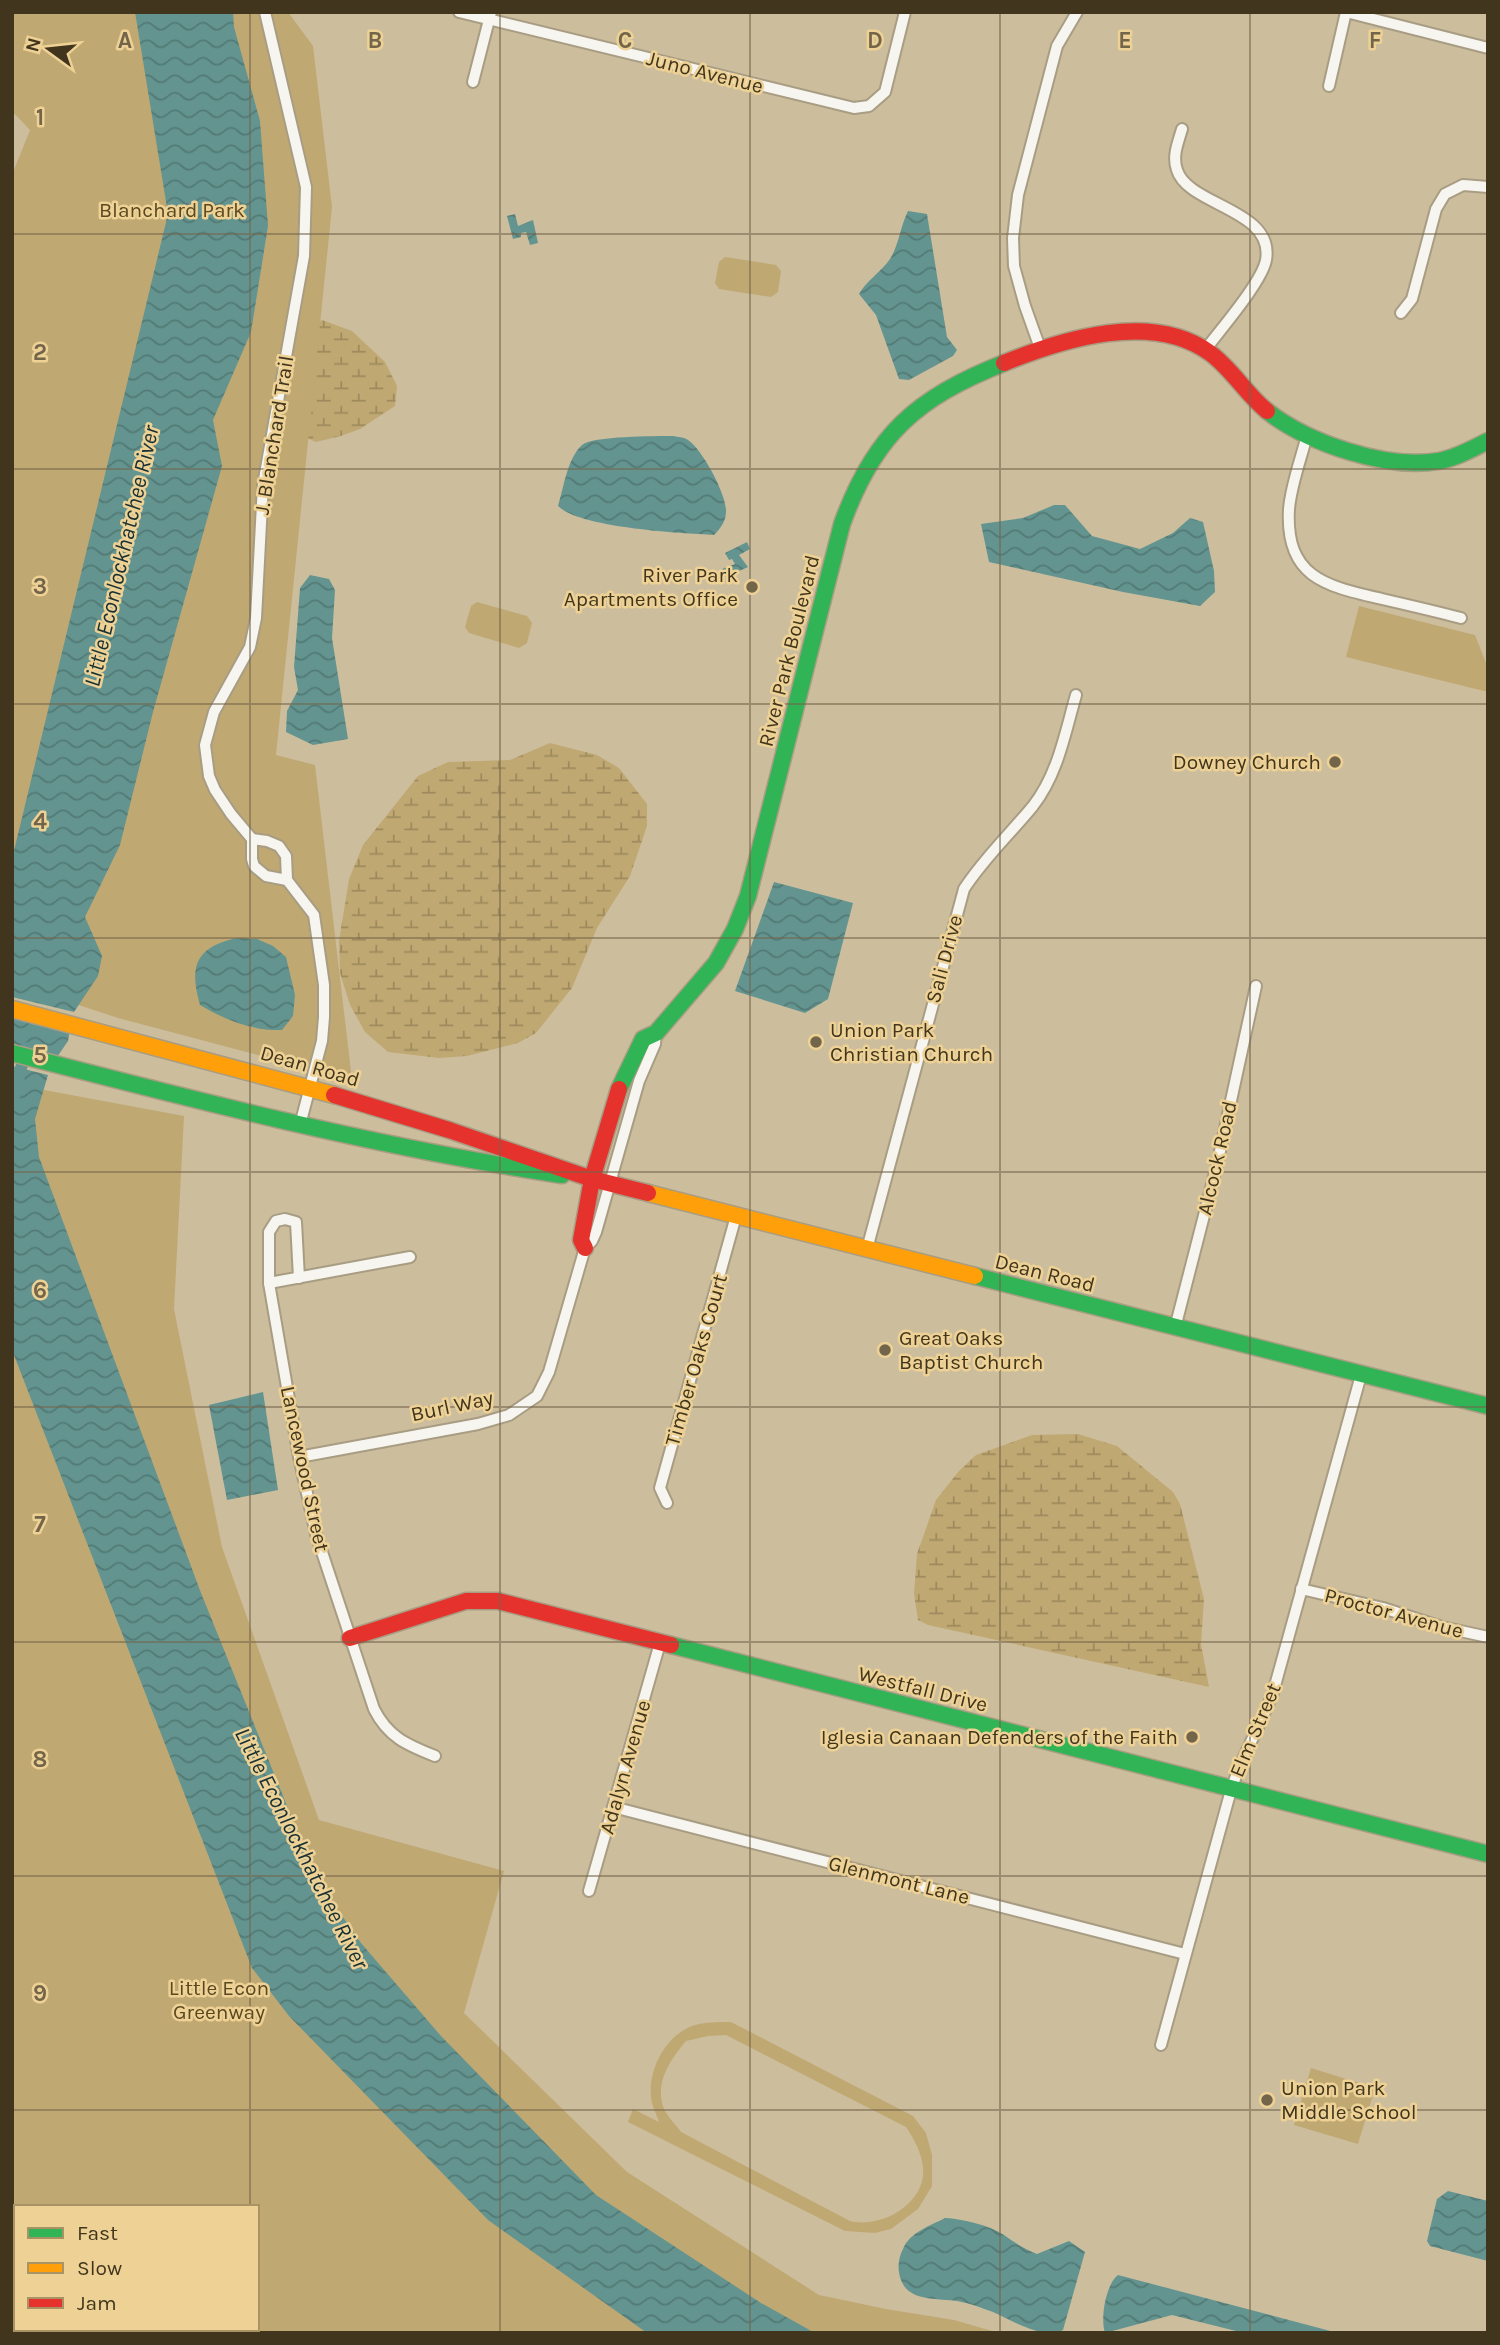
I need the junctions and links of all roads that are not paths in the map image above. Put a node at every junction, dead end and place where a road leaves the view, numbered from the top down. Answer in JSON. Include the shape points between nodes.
{"nodes":[{"id":1,"x":265,"y":12,"type":"edge"},
{"id":2,"x":459,"y":12,"type":"edge"},
{"id":3,"x":905,"y":12,"type":"edge"},
{"id":4,"x":1077,"y":12,"type":"edge"},
{"id":5,"x":1346,"y":12,"type":"edge"},
{"id":6,"x":490,"y":16,"type":"edge"},
{"id":7,"x":1488,"y":48,"type":"edge"},
{"id":8,"x":473,"y":82,"type":"dead end"},
{"id":9,"x":1328,"y":86,"type":"dead end"},
{"id":10,"x":1182,"y":129,"type":"dead end"},
{"id":11,"x":1488,"y":187,"type":"edge"},
{"id":12,"x":1401,"y":313,"type":"dead end"},
{"id":13,"x":1040,"y":348,"type":"junction"},
{"id":14,"x":1206,"y":349,"type":"junction"},
{"id":15,"x":1307,"y":435,"type":"junction"},
{"id":16,"x":1488,"y":441,"type":"edge"},
{"id":17,"x":1461,"y":618,"type":"dead end"},
{"id":18,"x":1076,"y":695,"type":"dead end"},
{"id":19,"x":252,"y":839,"type":"junction"},
{"id":20,"x":287,"y":880,"type":"junction"},
{"id":21,"x":1256,"y":986,"type":"dead end"},
{"id":22,"x":12,"y":1009,"type":"edge"},
{"id":23,"x":656,"y":1033,"type":"junction"},
{"id":24,"x":12,"y":1053,"type":"edge"},
{"id":25,"x":310,"y":1087,"type":"junction"},
{"id":26,"x":300,"y":1125,"type":"junction"},
{"id":27,"x":592,"y":1179,"type":"junction"},
{"id":28,"x":610,"y":1184,"type":"junction"},
{"id":29,"x":736,"y":1216,"type":"junction"},
{"id":30,"x":585,"y":1248,"type":"junction"},
{"id":31,"x":867,"y":1250,"type":"junction"},
{"id":32,"x":410,"y":1257,"type":"dead end"},
{"id":33,"x":299,"y":1278,"type":"junction"},
{"id":34,"x":269,"y":1283,"type":"junction"},
{"id":35,"x":1175,"y":1328,"type":"junction"},
{"id":36,"x":1361,"y":1375,"type":"junction"},
{"id":37,"x":1488,"y":1406,"type":"edge"},
{"id":38,"x":299,"y":1457,"type":"junction"},
{"id":39,"x":667,"y":1503,"type":"dead end"},
{"id":40,"x":1301,"y":1589,"type":"junction"},
{"id":41,"x":1488,"y":1637,"type":"edge"},
{"id":42,"x":350,"y":1638,"type":"junction"},
{"id":43,"x":660,"y":1643,"type":"junction"},
{"id":44,"x":435,"y":1756,"type":"dead end"},
{"id":45,"x":1231,"y":1790,"type":"junction"},
{"id":46,"x":613,"y":1807,"type":"junction"},
{"id":47,"x":1488,"y":1854,"type":"edge"},
{"id":48,"x":589,"y":1891,"type":"dead end"},
{"id":49,"x":1185,"y":1954,"type":"junction"},
{"id":50,"x":1161,"y":2045,"type":"dead end"}],
"edges":[{"from":1,"to":19,"type":"street","name":"J. Blanchard Trail","via":[[306,187],[304,256],[263,485],[256,618],[250,647],[214,712],[205,745],[215,790]]},
{"from":2,"to":6,"type":"street","name":"Juno Avenue"},
{"from":3,"to":6,"type":"street","name":"Juno Avenue","via":[[884,92],[869,106],[854,108]]},
{"from":4,"to":13,"type":"street","via":[[1057,46],[1018,195],[1013,238],[1014,266]]},
{"from":5,"to":7,"type":"street"},
{"from":5,"to":9,"type":"street"},
{"from":6,"to":8,"type":"street"},
{"from":10,"to":14,"type":"street","via":[[1174,156],[1177,173],[1191,187],[1251,222],[1262,238],[1266,259],[1259,276]]},
{"from":11,"to":12,"type":"street","via":[[1463,185],[1446,194],[1436,209],[1412,299]]},
{"from":13,"to":14,"type":"street","name":"River Park Boulevard","via":[[1108,333],[1144,332]]},
{"from":13,"to":23,"type":"street","name":"River Park Boulevard","via":[[982,372],[899,424],[856,484],[748,896],[716,963]]},
{"from":14,"to":15,"type":"street","name":"River Park Boulevard","via":[[1256,401]]},
{"from":15,"to":16,"type":"street","name":"River Park Boulevard","via":[[1400,462],[1462,455]]},
{"from":15,"to":17,"type":"street","via":[[1289,506],[1289,529],[1294,552],[1308,571],[1342,589]]},
{"from":18,"to":31,"type":"street","name":"Sali Drive","via":[[1048,783],[964,889]]},
{"from":19,"to":20,"type":"street","name":"J. Blanchard Trail","via":[[252,859],[259,872]]},
{"from":19,"to":20,"type":"street","name":"J. Blanchard Trail","via":[[279,846],[286,856]]},
{"from":20,"to":25,"type":"street","name":"J. Blanchard Trail","via":[[314,915],[324,985],[322,1041]]},
{"from":21,"to":35,"type":"street","name":"Alcock Road"},
{"from":22,"to":25,"type":"street","name":"Dean Road"},
{"from":23,"to":27,"type":"street","name":"River Park Boulevard","via":[[643,1039],[622,1079]]},
{"from":23,"to":28,"type":"street","name":"River Park Boulevard"},
{"from":24,"to":26,"type":"street","name":"Dean Road"},
{"from":25,"to":26,"type":"street","name":"J. Blanchard Trail"},
{"from":25,"to":27,"type":"street","name":"Dean Road","via":[[506,1146]]},
{"from":26,"to":27,"type":"street","name":"Dean Road","via":[[501,1167]]},
{"from":27,"to":28,"type":"street","name":"Dean Road"},
{"from":27,"to":30,"type":"street","name":"Burl Way","via":[[581,1240]]},
{"from":28,"to":29,"type":"street","name":"Dean Road"},
{"from":28,"to":30,"type":"street","name":"Burl Way","via":[[592,1241]]},
{"from":29,"to":31,"type":"street","name":"Dean Road"},
{"from":29,"to":39,"type":"street","name":"Timber Oaks Court","via":[[660,1488]]},
{"from":30,"to":38,"type":"street","name":"Burl Way","via":[[550,1372],[537,1396],[509,1415],[478,1424]]},
{"from":31,"to":35,"type":"street","name":"Dean Road"},
{"from":32,"to":33,"type":"street"},
{"from":33,"to":34,"type":"street"},
{"from":33,"to":34,"type":"street","name":"Lancewood Street","via":[[296,1222],[285,1219],[276,1221],[269,1232]]},
{"from":34,"to":38,"type":"street","name":"Lancewood Street"},
{"from":35,"to":36,"type":"street","name":"Dean Road"},
{"from":36,"to":37,"type":"street","name":"Dean Road"},
{"from":36,"to":40,"type":"street","name":"Elm Street"},
{"from":38,"to":42,"type":"street","name":"Lancewood Street","via":[[316,1534]]},
{"from":40,"to":41,"type":"street","name":"Proctor Avenue"},
{"from":40,"to":45,"type":"street","name":"Elm Street","via":[[1273,1693]]},
{"from":42,"to":43,"type":"street","name":"Westfall Drive","via":[[466,1601],[498,1601]]},
{"from":42,"to":44,"type":"street","name":"Lancewood Street","via":[[381,1724],[403,1742]]},
{"from":43,"to":45,"type":"street","name":"Westfall Drive"},
{"from":43,"to":46,"type":"street","name":"Adalyn Avenue"},
{"from":45,"to":47,"type":"street","name":"Westfall Drive"},
{"from":45,"to":49,"type":"street","name":"Elm Street"},
{"from":46,"to":48,"type":"street","name":"Adalyn Avenue"},
{"from":46,"to":49,"type":"street","name":"Glenmont Lane"},
{"from":49,"to":50,"type":"street","name":"Elm Street"}]}
